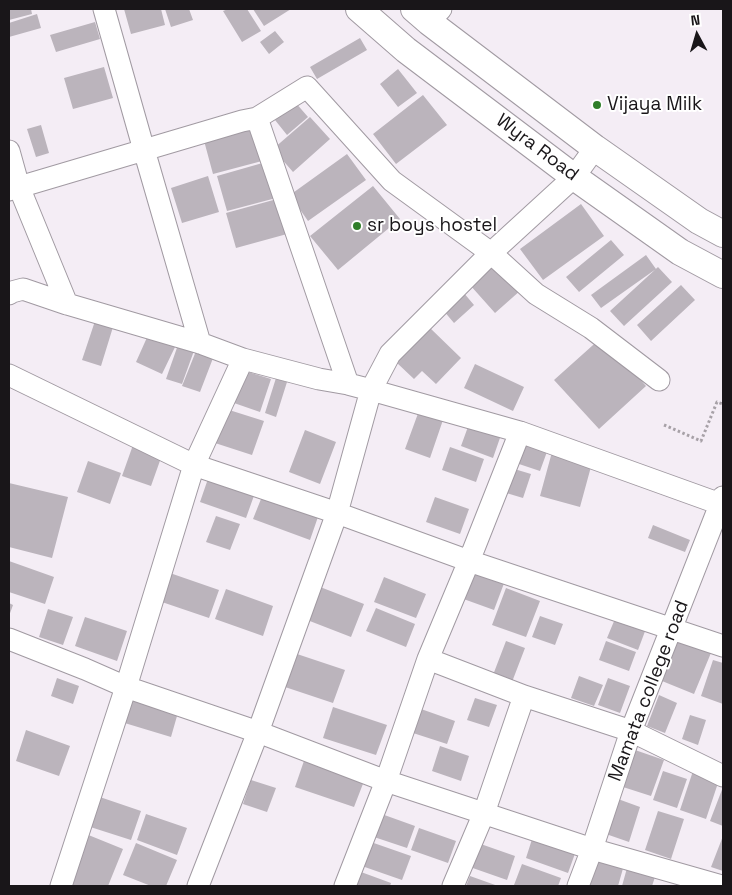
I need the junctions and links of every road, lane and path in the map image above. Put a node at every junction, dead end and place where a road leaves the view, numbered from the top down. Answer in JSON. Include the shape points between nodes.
{"nodes":[{"id":1,"x":104,"y":9,"type":"edge"},
{"id":2,"x":359,"y":9,"type":"edge"},
{"id":3,"x":428,"y":13,"type":"edge"},
{"id":4,"x":257,"y":118,"type":"junction"},
{"id":5,"x":595,"y":148,"type":"junction"},
{"id":6,"x":144,"y":150,"type":"junction"},
{"id":7,"x":9,"y":151,"type":"edge"},
{"id":8,"x":574,"y":177,"type":"junction"},
{"id":9,"x":14,"y":188,"type":"edge"},
{"id":10,"x":699,"y":221,"type":"junction"},
{"id":11,"x":723,"y":234,"type":"edge"},
{"id":12,"x":680,"y":252,"type":"junction"},
{"id":13,"x":491,"y":253,"type":"junction"},
{"id":14,"x":723,"y":275,"type":"edge"},
{"id":15,"x":9,"y":294,"type":"edge"},
{"id":16,"x":67,"y":304,"type":"junction"},
{"id":17,"x":200,"y":343,"type":"junction"},
{"id":18,"x":243,"y":359,"type":"junction"},
{"id":19,"x":9,"y":375,"type":"edge"},
{"id":20,"x":659,"y":380,"type":"dead end"},
{"id":21,"x":348,"y":384,"type":"junction"},
{"id":22,"x":371,"y":390,"type":"junction"},
{"id":23,"x":723,"y":404,"type":"edge"},
{"id":24,"x":664,"y":426,"type":"dead end"},
{"id":25,"x":520,"y":432,"type":"junction"},
{"id":26,"x":194,"y":465,"type":"junction"},
{"id":27,"x":722,"y":502,"type":"edge"},
{"id":28,"x":337,"y":513,"type":"junction"},
{"id":29,"x":469,"y":561,"type":"junction"},
{"id":30,"x":671,"y":629,"type":"junction"},
{"id":31,"x":9,"y":639,"type":"edge"},
{"id":32,"x":723,"y":646,"type":"edge"},
{"id":33,"x":428,"y":659,"type":"junction"},
{"id":34,"x":126,"y":688,"type":"junction"},
{"id":35,"x":524,"y":696,"type":"junction"},
{"id":36,"x":631,"y":731,"type":"junction"},
{"id":37,"x":258,"y":732,"type":"junction"},
{"id":38,"x":723,"y":776,"type":"edge"},
{"id":39,"x":386,"y":781,"type":"junction"},
{"id":40,"x":484,"y":813,"type":"junction"},
{"id":41,"x":592,"y":848,"type":"junction"},
{"id":42,"x":61,"y":886,"type":"edge"},
{"id":43,"x":198,"y":886,"type":"edge"},
{"id":44,"x":345,"y":886,"type":"edge"},
{"id":45,"x":453,"y":886,"type":"edge"},
{"id":46,"x":578,"y":886,"type":"edge"},
{"id":47,"x":722,"y":886,"type":"edge"}],
"edges":[{"from":1,"to":6,"type":"street"},
{"from":2,"to":8,"type":"main road","name":"Wyra Road","via":[[406,50]]},
{"from":3,"to":5,"type":"main road","name":"Wyra Road"},
{"from":4,"to":6,"type":"street"},
{"from":4,"to":13,"type":"street","via":[[308,87],[392,181]]},
{"from":4,"to":21,"type":"street"},
{"from":5,"to":8,"type":"street"},
{"from":5,"to":10,"type":"main road","name":"Wyra Road"},
{"from":6,"to":9,"type":"street"},
{"from":6,"to":17,"type":"street"},
{"from":7,"to":9,"type":"street"},
{"from":8,"to":12,"type":"main road","name":"Wyra Road"},
{"from":8,"to":13,"type":"street"},
{"from":9,"to":16,"type":"street"},
{"from":10,"to":11,"type":"main road","name":"Wyra Road"},
{"from":10,"to":12,"type":"main road"},
{"from":12,"to":14,"type":"main road","name":"Wyra Road"},
{"from":13,"to":20,"type":"street","via":[[536,294],[591,328]]},
{"from":13,"to":22,"type":"street","via":[[390,354]]},
{"from":15,"to":16,"type":"street","via":[[22,289]]},
{"from":16,"to":17,"type":"street"},
{"from":17,"to":18,"type":"street"},
{"from":18,"to":21,"type":"street"},
{"from":18,"to":26,"type":"street"},
{"from":19,"to":26,"type":"street"},
{"from":21,"to":22,"type":"street"},
{"from":22,"to":25,"type":"street"},
{"from":22,"to":28,"type":"street"},
{"from":23,"to":24,"type":"path","via":[[717,402],[701,441]]},
{"from":25,"to":27,"type":"street"},
{"from":25,"to":29,"type":"street"},
{"from":26,"to":28,"type":"street"},
{"from":26,"to":34,"type":"street"},
{"from":27,"to":30,"type":"street","name":"Mamata college road"},
{"from":28,"to":29,"type":"street"},
{"from":28,"to":37,"type":"street"},
{"from":29,"to":30,"type":"street"},
{"from":29,"to":33,"type":"street"},
{"from":30,"to":32,"type":"street"},
{"from":30,"to":36,"type":"street","name":"Mamata college road"},
{"from":31,"to":34,"type":"street"},
{"from":33,"to":35,"type":"street"},
{"from":33,"to":39,"type":"street"},
{"from":34,"to":37,"type":"street"},
{"from":34,"to":42,"type":"street"},
{"from":35,"to":36,"type":"street"},
{"from":35,"to":40,"type":"street"},
{"from":36,"to":38,"type":"street"},
{"from":36,"to":41,"type":"street","name":"Mamata college road"},
{"from":37,"to":39,"type":"street"},
{"from":37,"to":43,"type":"street"},
{"from":39,"to":40,"type":"street"},
{"from":39,"to":44,"type":"street"},
{"from":40,"to":41,"type":"street"},
{"from":40,"to":45,"type":"street"},
{"from":41,"to":46,"type":"street","name":"Mamata college road"},
{"from":41,"to":47,"type":"street"}]}
